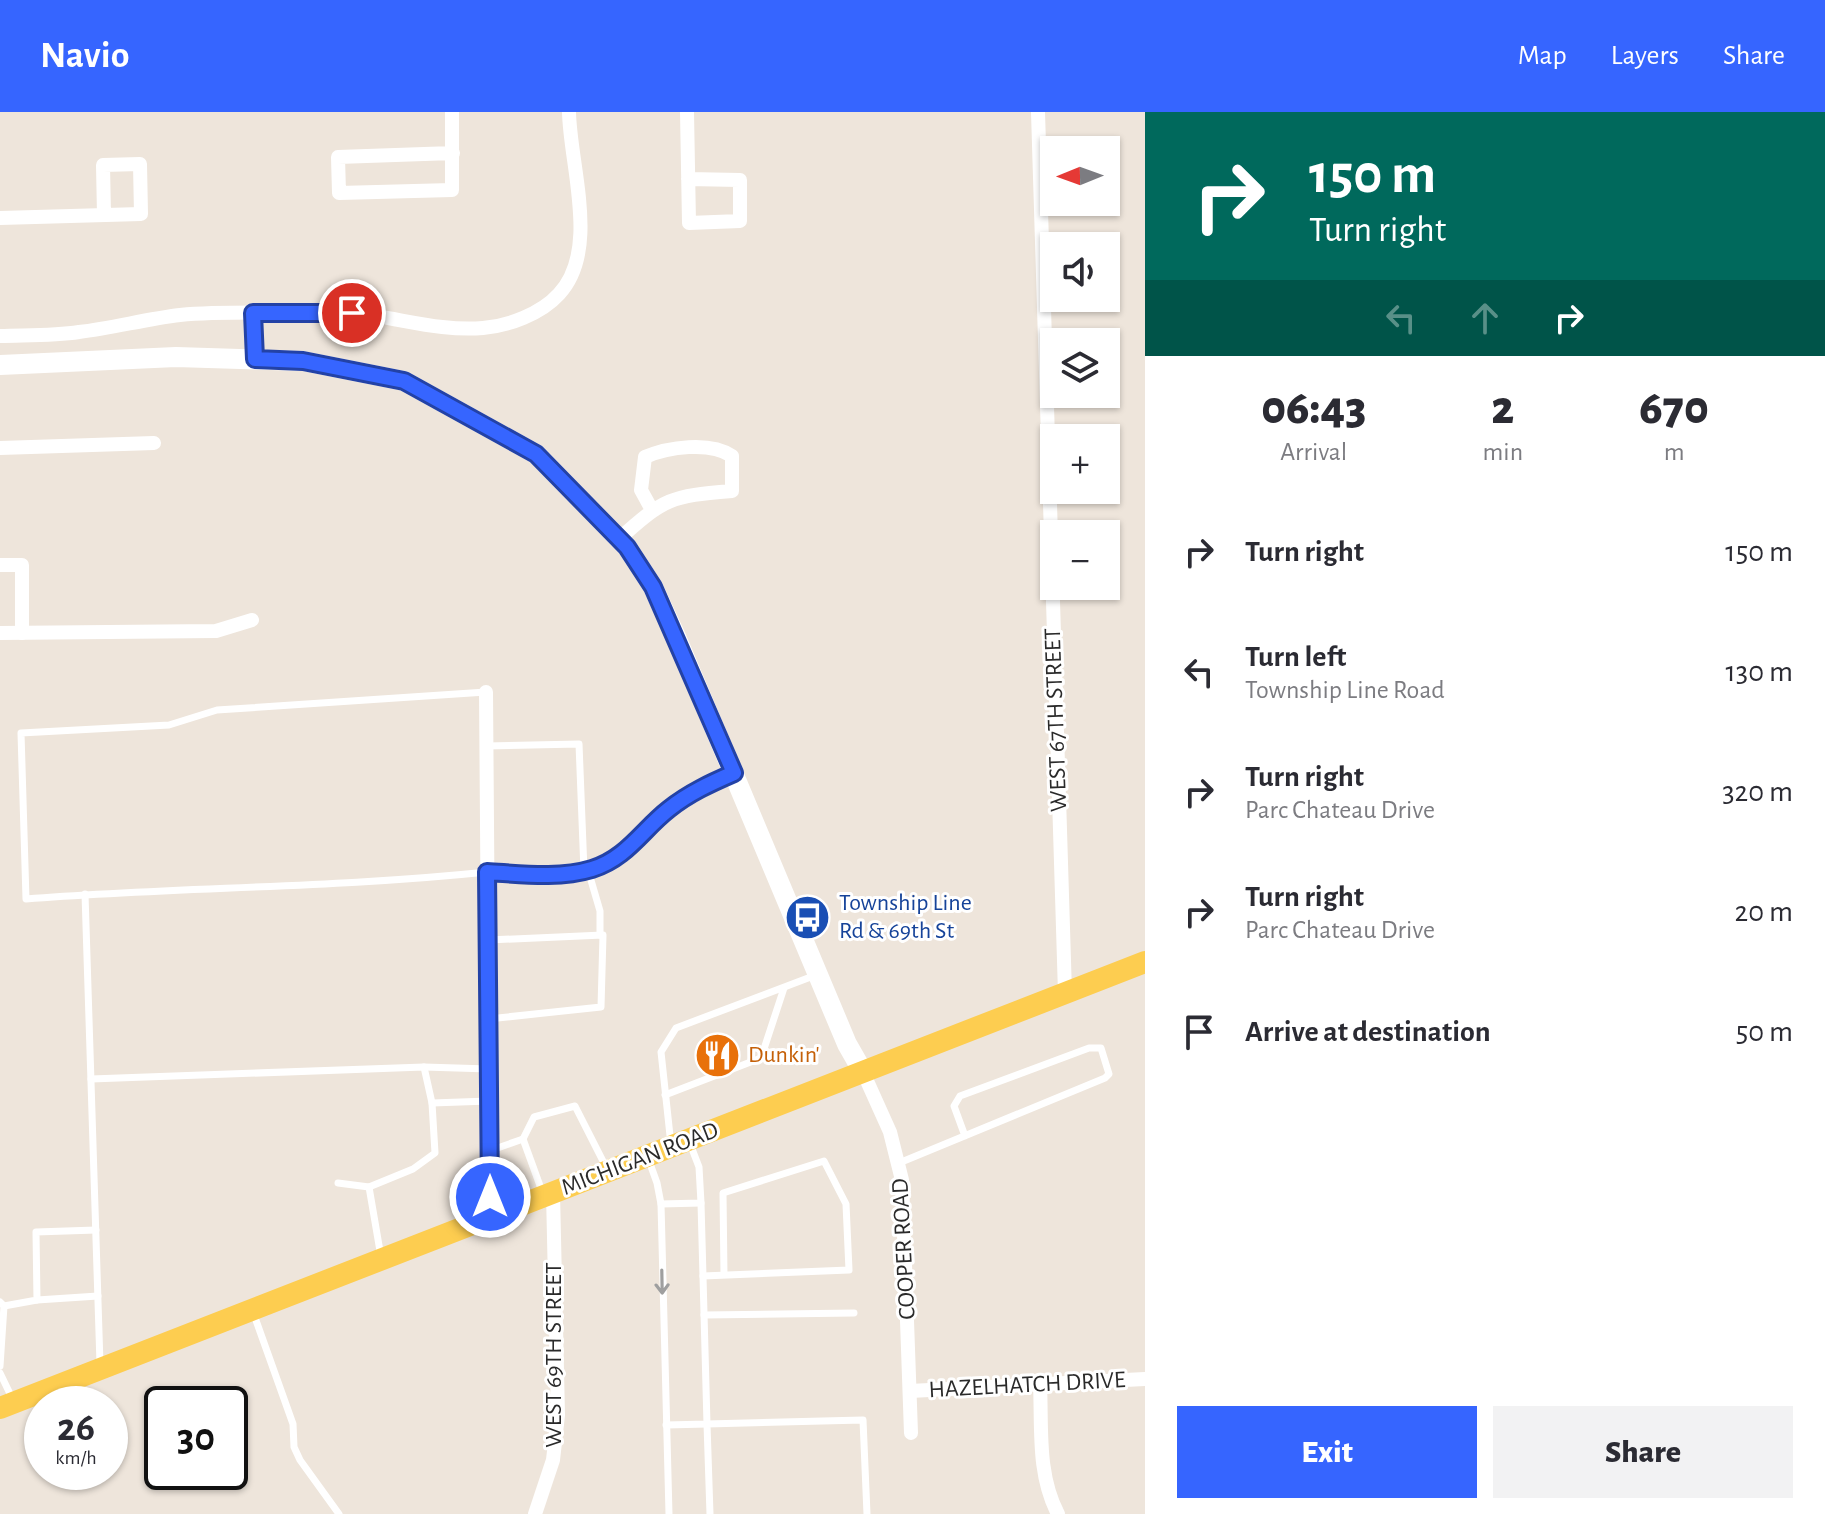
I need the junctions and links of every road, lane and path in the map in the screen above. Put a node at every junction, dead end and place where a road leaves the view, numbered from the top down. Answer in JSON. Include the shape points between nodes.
{"nodes":[{"id":1,"x":452,"y":112,"type":"edge"},
{"id":2,"x":569,"y":112,"type":"edge"},
{"id":3,"x":687,"y":112,"type":"edge"},
{"id":4,"x":1038,"y":112,"type":"edge"},
{"id":5,"x":453,"y":153,"type":"junction"},
{"id":6,"x":688,"y":179,"type":"junction"},
{"id":7,"x":104,"y":215,"type":"dead end"},
{"id":8,"x":0,"y":218,"type":"edge"},
{"id":9,"x":253,"y":313,"type":"junction"},
{"id":10,"x":0,"y":336,"type":"edge"},
{"id":11,"x":255,"y":359,"type":"junction"},
{"id":12,"x":0,"y":365,"type":"edge"},
{"id":13,"x":154,"y":443,"type":"dead end"},
{"id":14,"x":0,"y":448,"type":"edge"},
{"id":15,"x":652,"y":510,"type":"junction"},
{"id":16,"x":619,"y":539,"type":"junction"},
{"id":17,"x":0,"y":565,"type":"edge"},
{"id":18,"x":252,"y":620,"type":"dead end"},
{"id":19,"x":0,"y":633,"type":"edge"},
{"id":20,"x":22,"y":633,"type":"junction"},
{"id":21,"x":486,"y":692,"type":"joint"},
{"id":22,"x":486,"y":746,"type":"junction"},
{"id":23,"x":734,"y":773,"type":"junction"},
{"id":24,"x":586,"y":871,"type":"junction"},
{"id":25,"x":487,"y":872,"type":"junction"},
{"id":26,"x":85,"y":894,"type":"junction"},
{"id":27,"x":600,"y":935,"type":"junction"},
{"id":28,"x":488,"y":940,"type":"junction"},
{"id":29,"x":1145,"y":962,"type":"edge"},
{"id":30,"x":819,"y":975,"type":"junction"},
{"id":31,"x":784,"y":988,"type":"junction"},
{"id":32,"x":1065,"y":993,"type":"junction"},
{"id":33,"x":488,"y":1019,"type":"junction"},
{"id":34,"x":424,"y":1067,"type":"junction"},
{"id":35,"x":489,"y":1069,"type":"junction"},
{"id":36,"x":863,"y":1072,"type":"junction"},
{"id":37,"x":91,"y":1079,"type":"junction"},
{"id":38,"x":665,"y":1095,"type":"junction"},
{"id":39,"x":489,"y":1101,"type":"junction"},
{"id":40,"x":432,"y":1103,"type":"junction"},
{"id":41,"x":965,"y":1136,"type":"junction"},
{"id":42,"x":523,"y":1139,"type":"junction"},
{"id":43,"x":680,"y":1144,"type":"junction"},
{"id":44,"x":489,"y":1151,"type":"junction"},
{"id":45,"x":647,"y":1156,"type":"junction"},
{"id":46,"x":899,"y":1163,"type":"junction"},
{"id":47,"x":608,"y":1171,"type":"junction"},
{"id":48,"x":338,"y":1183,"type":"dead end"},
{"id":49,"x":369,"y":1187,"type":"junction"},
{"id":50,"x":549,"y":1194,"type":"junction"},
{"id":51,"x":701,"y":1203,"type":"junction"},
{"id":52,"x":661,"y":1204,"type":"junction"},
{"id":53,"x":490,"y":1217,"type":"junction"},
{"id":54,"x":96,"y":1230,"type":"junction"},
{"id":55,"x":381,"y":1260,"type":"junction"},
{"id":56,"x":724,"y":1275,"type":"junction"},
{"id":57,"x":703,"y":1276,"type":"junction"},
{"id":58,"x":98,"y":1296,"type":"junction"},
{"id":59,"x":37,"y":1300,"type":"junction"},
{"id":60,"x":2,"y":1304,"type":"edge"},
{"id":61,"x":252,"y":1310,"type":"junction"},
{"id":62,"x":854,"y":1313,"type":"dead end"},
{"id":63,"x":704,"y":1315,"type":"junction"},
{"id":64,"x":0,"y":1366,"type":"edge"},
{"id":65,"x":100,"y":1368,"type":"junction"},
{"id":66,"x":0,"y":1373,"type":"edge"},
{"id":67,"x":1145,"y":1379,"type":"edge"},
{"id":68,"x":1040,"y":1384,"type":"junction"},
{"id":69,"x":910,"y":1391,"type":"junction"},
{"id":70,"x":7,"y":1405,"type":"edge"},
{"id":71,"x":707,"y":1424,"type":"junction"},
{"id":72,"x":666,"y":1425,"type":"junction"},
{"id":73,"x":911,"y":1433,"type":"dead end"},
{"id":74,"x":339,"y":1514,"type":"edge"},
{"id":75,"x":535,"y":1514,"type":"edge"},
{"id":76,"x":669,"y":1514,"type":"edge"},
{"id":77,"x":710,"y":1514,"type":"edge"},
{"id":78,"x":867,"y":1514,"type":"edge"},
{"id":79,"x":1058,"y":1514,"type":"edge"}],
"edges":[{"from":1,"to":5,"type":"street"},
{"from":2,"to":9,"type":"street","via":[[581,219],[579,249],[571,277],[558,295],[532,313],[482,328],[352,313]]},
{"from":3,"to":6,"type":"street"},
{"from":4,"to":32,"type":"street","name":"WEST 67TH STREET"},
{"from":5,"to":5,"type":"street","via":[[452,190],[339,193],[338,157]]},
{"from":6,"to":6,"type":"street","via":[[689,223],[740,221],[740,180]]},
{"from":7,"to":8,"type":"street"},
{"from":9,"to":10,"type":"street","via":[[183,315],[77,333]]},
{"from":9,"to":11,"type":"street"},
{"from":11,"to":12,"type":"main road"},
{"from":11,"to":16,"type":"main road","via":[[303,361],[404,381],[536,454]]},
{"from":13,"to":14,"type":"street"},
{"from":15,"to":15,"type":"street","via":[[684,495],[732,491],[732,456],[710,448],[663,449],[645,457],[641,490]]},
{"from":15,"to":16,"type":"street"},
{"from":16,"to":23,"type":"main road","via":[[653,587]]},
{"from":17,"to":20,"type":"street","via":[[22,565]]},
{"from":18,"to":20,"type":"street","via":[[216,631]]},
{"from":19,"to":20,"type":"street"},
{"from":21,"to":22,"type":"street"},
{"from":21,"to":26,"type":"lane","via":[[217,710],[169,725],[21,733],[26,899]]},
{"from":22,"to":24,"type":"lane","via":[[579,744]]},
{"from":22,"to":25,"type":"street"},
{"from":23,"to":24,"type":"street","via":[[683,798],[629,849]]},
{"from":23,"to":30,"type":"main road"},
{"from":24,"to":25,"type":"street"},
{"from":24,"to":27,"type":"lane","via":[[600,911]]},
{"from":25,"to":26,"type":"lane","via":[[386,882]]},
{"from":25,"to":28,"type":"street"},
{"from":26,"to":37,"type":"lane"},
{"from":27,"to":28,"type":"lane"},
{"from":27,"to":33,"type":"lane","via":[[601,1007]]},
{"from":28,"to":33,"type":"street"},
{"from":29,"to":32,"type":"main road","name":"MICHIGAN ROAD"},
{"from":30,"to":31,"type":"lane"},
{"from":30,"to":36,"type":"main road"},
{"from":31,"to":38,"type":"lane","via":[[761,1058]]},
{"from":31,"to":38,"type":"lane","via":[[676,1028],[661,1052]]},
{"from":32,"to":36,"type":"main road","name":"MICHIGAN ROAD"},
{"from":33,"to":35,"type":"street"},
{"from":34,"to":35,"type":"lane"},
{"from":34,"to":37,"type":"lane"},
{"from":34,"to":40,"type":"lane"},
{"from":35,"to":39,"type":"street"},
{"from":36,"to":43,"type":"main road","name":"MICHIGAN ROAD"},
{"from":36,"to":46,"type":"street","name":"COOPER ROAD"},
{"from":37,"to":54,"type":"lane"},
{"from":38,"to":43,"type":"lane"},
{"from":39,"to":40,"type":"lane"},
{"from":39,"to":44,"type":"street"},
{"from":40,"to":49,"type":"lane","via":[[435,1153],[413,1169]]},
{"from":41,"to":41,"type":"lane","via":[[1105,1078],[1109,1068],[1101,1048],[1094,1046],[960,1096],[954,1106]]},
{"from":41,"to":46,"type":"lane"},
{"from":42,"to":44,"type":"lane"},
{"from":42,"to":47,"type":"lane","via":[[534,1117],[575,1106]]},
{"from":42,"to":50,"type":"lane"},
{"from":43,"to":45,"type":"main road","name":"MICHIGAN ROAD"},
{"from":43,"to":51,"type":"lane","via":[[699,1167]]},
{"from":44,"to":53,"type":"street"},
{"from":45,"to":47,"type":"main road","name":"MICHIGAN ROAD"},
{"from":45,"to":52,"type":"lane"},
{"from":46,"to":69,"type":"street","name":"COOPER ROAD"},
{"from":47,"to":50,"type":"main road","name":"MICHIGAN ROAD"},
{"from":48,"to":49,"type":"lane"},
{"from":49,"to":55,"type":"lane"},
{"from":50,"to":53,"type":"main road","name":"MICHIGAN ROAD"},
{"from":50,"to":75,"type":"street","name":"WEST 69TH STREET","via":[[558,1415],[553,1460]]},
{"from":51,"to":52,"type":"lane"},
{"from":51,"to":57,"type":"lane"},
{"from":52,"to":72,"type":"lane","one_way":true},
{"from":53,"to":55,"type":"main road","name":"MICHIGAN ROAD"},
{"from":54,"to":58,"type":"lane"},
{"from":54,"to":59,"type":"lane","via":[[36,1232]]},
{"from":55,"to":61,"type":"main road","name":"MICHIGAN ROAD"},
{"from":56,"to":56,"type":"lane","via":[[849,1270],[846,1204],[824,1161],[723,1193]]},
{"from":56,"to":57,"type":"lane"},
{"from":57,"to":63,"type":"lane"},
{"from":58,"to":59,"type":"lane"},
{"from":58,"to":65,"type":"lane"},
{"from":59,"to":60,"type":"lane"},
{"from":60,"to":64,"type":"lane"},
{"from":61,"to":65,"type":"main road","name":"MICHIGAN ROAD"},
{"from":61,"to":74,"type":"lane","via":[[293,1424],[294,1447]]},
{"from":62,"to":63,"type":"lane"},
{"from":63,"to":71,"type":"lane"},
{"from":65,"to":70,"type":"main road","name":"MICHIGAN ROAD"},
{"from":66,"to":70,"type":"lane"},
{"from":67,"to":68,"type":"street","name":"HAZELHATCH DRIVE"},
{"from":68,"to":69,"type":"street","name":"HAZELHATCH DRIVE"},
{"from":68,"to":79,"type":"street","via":[[1044,1477]]},
{"from":69,"to":73,"type":"street","name":"COOPER ROAD"},
{"from":71,"to":72,"type":"lane"},
{"from":71,"to":77,"type":"lane"},
{"from":71,"to":78,"type":"lane","via":[[863,1420]]},
{"from":72,"to":76,"type":"lane"}]}
